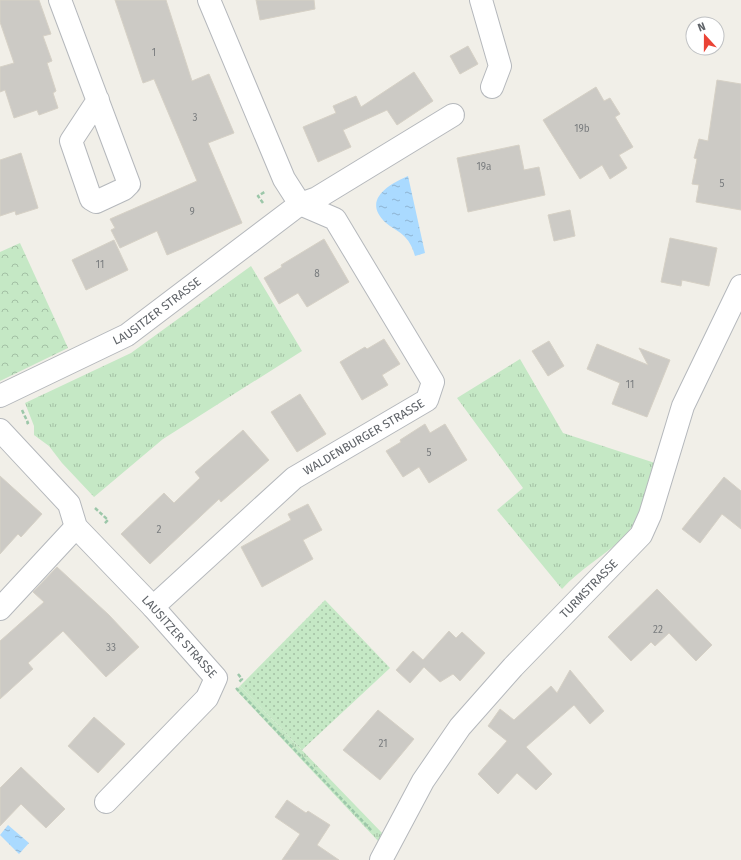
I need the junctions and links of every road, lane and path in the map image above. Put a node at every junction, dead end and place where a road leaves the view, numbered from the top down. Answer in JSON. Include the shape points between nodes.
{"nodes":[{"id":1,"x":60,"y":0,"type":"edge"},
{"id":2,"x":209,"y":0,"type":"edge"},
{"id":3,"x":481,"y":0,"type":"edge"},
{"id":4,"x":492,"y":87,"type":"dead end"},
{"id":5,"x":98,"y":100,"type":"dead end"},
{"id":6,"x":453,"y":115,"type":"dead end"},
{"id":7,"x":300,"y":204,"type":"junction"},
{"id":8,"x":741,"y":286,"type":"edge"},
{"id":9,"x":0,"y":396,"type":"edge"},
{"id":10,"x":0,"y":430,"type":"edge"},
{"id":11,"x":76,"y":527,"type":"junction"},
{"id":12,"x":153,"y":607,"type":"junction"},
{"id":13,"x":0,"y":609,"type":"edge"},
{"id":14,"x":216,"y":678,"type":"junction"},
{"id":15,"x":106,"y":802,"type":"dead end"},
{"id":16,"x":384,"y":853,"type":"edge"}],
"edges":[{"from":1,"to":5,"type":"street"},
{"from":2,"to":7,"type":"street","via":[[284,179]]},
{"from":3,"to":4,"type":"street","via":[[500,66]]},
{"from":6,"to":7,"type":"street","name":"LAUSITZER STRASSE","via":[[317,198]]},
{"from":7,"to":9,"type":"street","name":"LAUSITZER STRASSE","via":[[127,335]]},
{"from":7,"to":12,"type":"street","name":"WALDENBURGER STRASSE","via":[[335,219],[433,382],[426,400],[294,478]]},
{"from":8,"to":16,"type":"street","name":"TURMSTRASSE","via":[[683,406],[650,515],[641,536],[513,668],[460,727],[423,781]]},
{"from":10,"to":11,"type":"street","name":"LAUSITZER STRASSE","via":[[69,504]]},
{"from":11,"to":12,"type":"street","name":"LAUSITZER STRASSE"},
{"from":11,"to":13,"type":"street"},
{"from":12,"to":14,"type":"street","name":"LAUSITZER STRASSE"},
{"from":14,"to":15,"type":"street","name":"LAUSITZER STRASSE","via":[[207,698]]},
{"from":14,"to":16,"type":"path","via":[[231,682]]}]}
